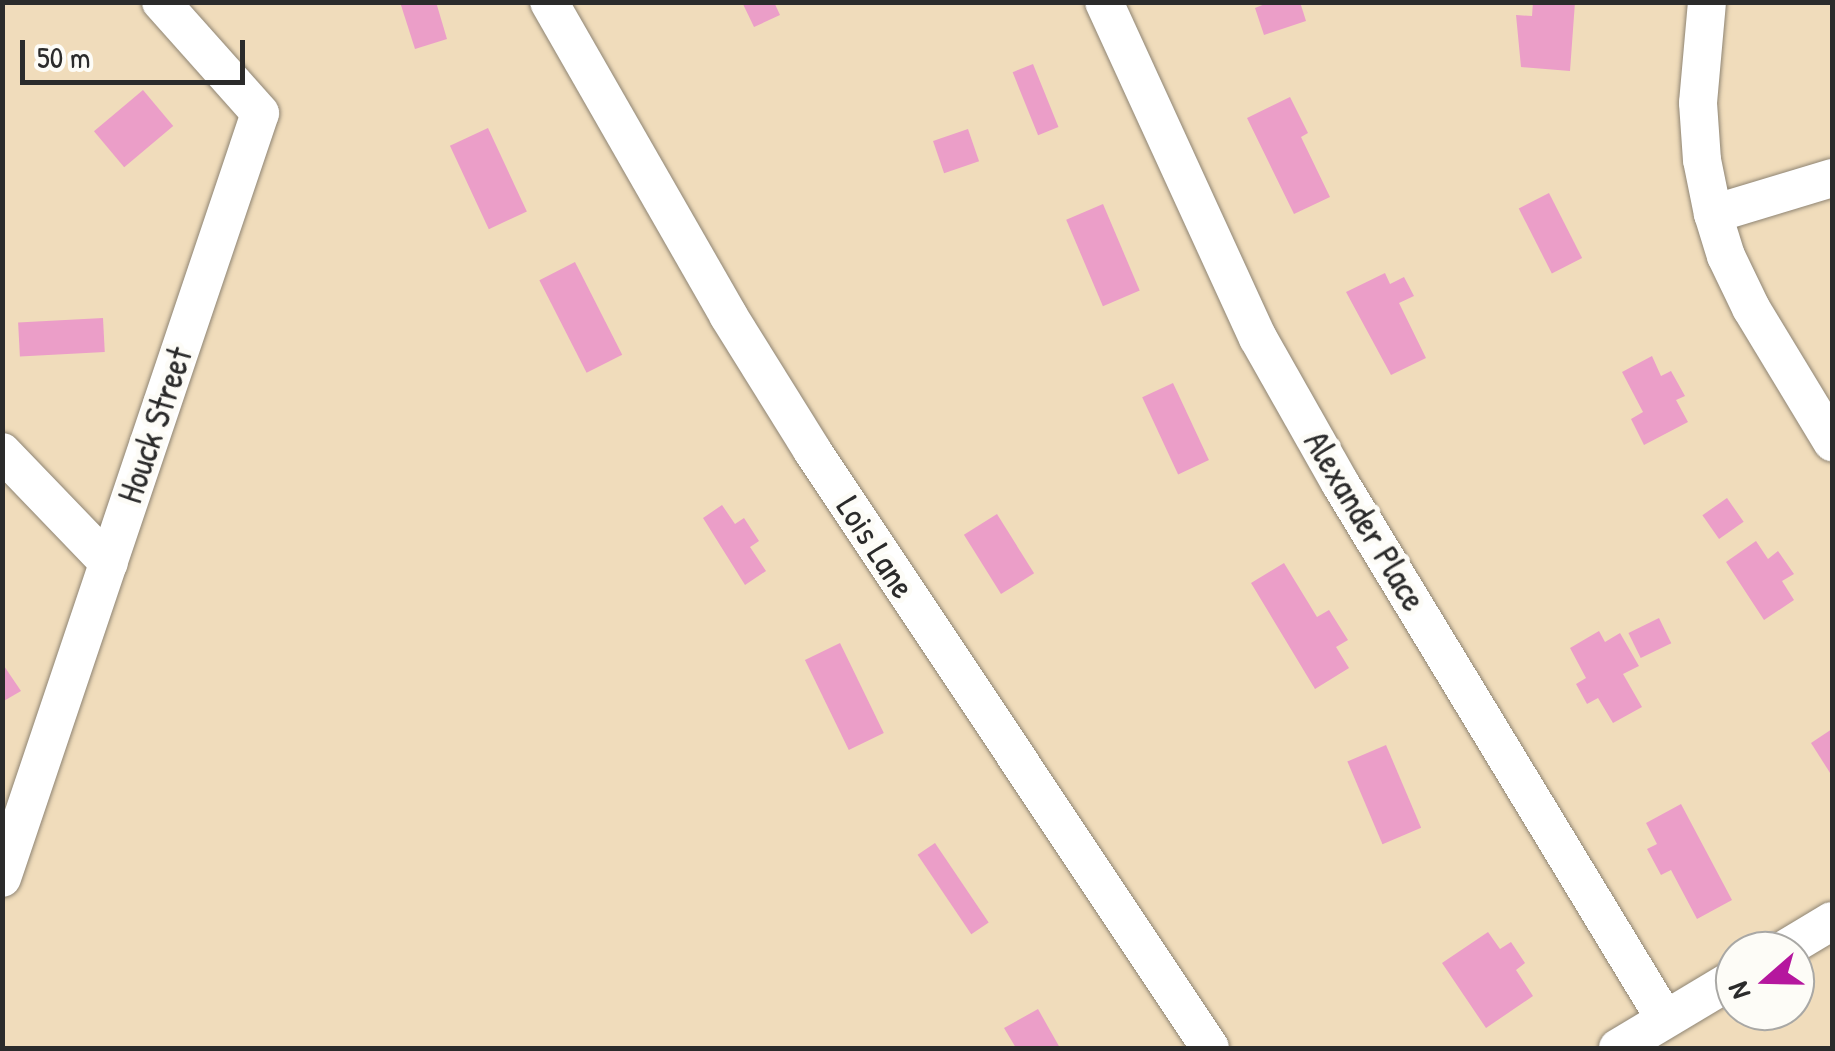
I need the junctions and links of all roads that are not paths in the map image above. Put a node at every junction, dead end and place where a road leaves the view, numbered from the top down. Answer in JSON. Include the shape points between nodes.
{"nodes":[{"id":1,"x":161,"y":2,"type":"edge"},
{"id":2,"x":1104,"y":2,"type":"edge"},
{"id":3,"x":1708,"y":2,"type":"edge"},
{"id":4,"x":556,"y":18,"type":"edge"},
{"id":5,"x":1832,"y":178,"type":"edge"},
{"id":6,"x":1713,"y":214,"type":"junction"},
{"id":7,"x":1832,"y":442,"type":"edge"},
{"id":8,"x":2,"y":452,"type":"edge"},
{"id":9,"x":108,"y":564,"type":"junction"},
{"id":10,"x":2,"y":878,"type":"edge"},
{"id":11,"x":1715,"y":990,"type":"edge"},
{"id":12,"x":1665,"y":1019,"type":"junction"},
{"id":13,"x":1210,"y":1048,"type":"edge"},
{"id":14,"x":1618,"y":1048,"type":"edge"}],
"edges":[{"from":1,"to":9,"type":"street","name":"Houck Street","via":[[260,113]]},
{"from":2,"to":12,"type":"street","name":"Alexander Place","via":[[1258,338]]},
{"from":3,"to":6,"type":"street","via":[[1698,103]]},
{"from":4,"to":13,"type":"street","name":"Lois Lane","via":[[812,450]]},
{"from":5,"to":6,"type":"street"},
{"from":6,"to":7,"type":"street","via":[[1751,308]]},
{"from":8,"to":9,"type":"street"},
{"from":9,"to":10,"type":"street","name":"Houck Street"},
{"from":11,"to":12,"type":"street"},
{"from":12,"to":14,"type":"street"}]}
